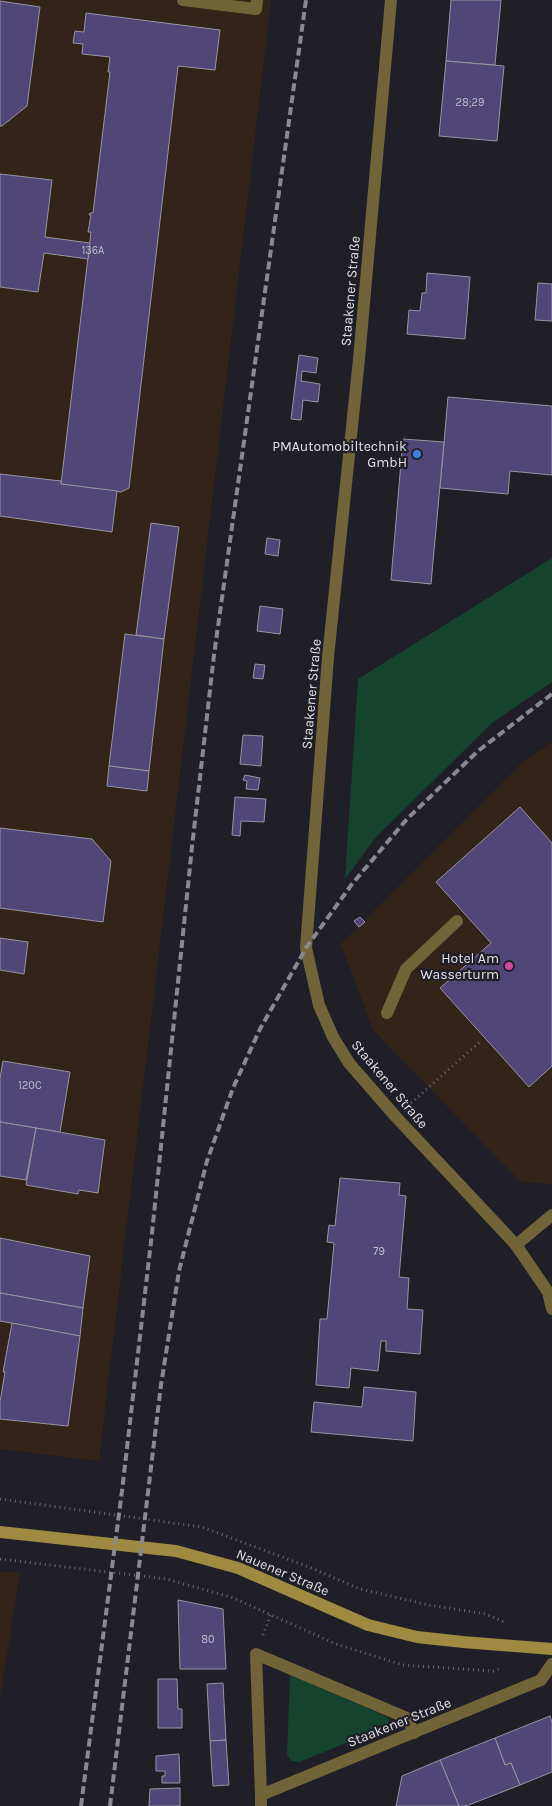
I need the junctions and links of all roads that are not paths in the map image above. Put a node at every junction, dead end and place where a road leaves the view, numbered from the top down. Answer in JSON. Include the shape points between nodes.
{"nodes":[{"id":1,"x":184,"y":0,"type":"edge"},
{"id":2,"x":257,"y":0,"type":"edge"},
{"id":3,"x":391,"y":0,"type":"edge"},
{"id":4,"x":457,"y":921,"type":"dead end"},
{"id":5,"x":387,"y":1013,"type":"dead end"},
{"id":6,"x":552,"y":1215,"type":"edge"},
{"id":7,"x":516,"y":1245,"type":"junction"},
{"id":8,"x":552,"y":1309,"type":"edge"},
{"id":9,"x":0,"y":1532,"type":"edge"},
{"id":10,"x":552,"y":1649,"type":"edge"},
{"id":11,"x":552,"y":1664,"type":"edge"},
{"id":12,"x":414,"y":1732,"type":"junction"},
{"id":13,"x":261,"y":1800,"type":"edge"}],
"edges":[{"from":1,"to":2,"type":"street","via":[[256,9]]},
{"from":3,"to":7,"type":"street","name":"Staakener Straße","via":[[328,657],[306,948],[320,1005],[333,1037],[349,1063]]},
{"from":4,"to":5,"type":"street","via":[[406,969]]},
{"from":6,"to":7,"type":"street"},
{"from":7,"to":8,"type":"street","name":"Staakener Straße","via":[[548,1292]]},
{"from":9,"to":10,"type":"street","name":"Nauener Straße","via":[[176,1551],[238,1568],[376,1627],[418,1637]]},
{"from":11,"to":12,"type":"street","name":"Staakener Straße","via":[[541,1680]]},
{"from":12,"to":13,"type":"street","name":"Staakener Straße"},
{"from":12,"to":13,"type":"street","via":[[407,1718],[256,1654]]}]}
